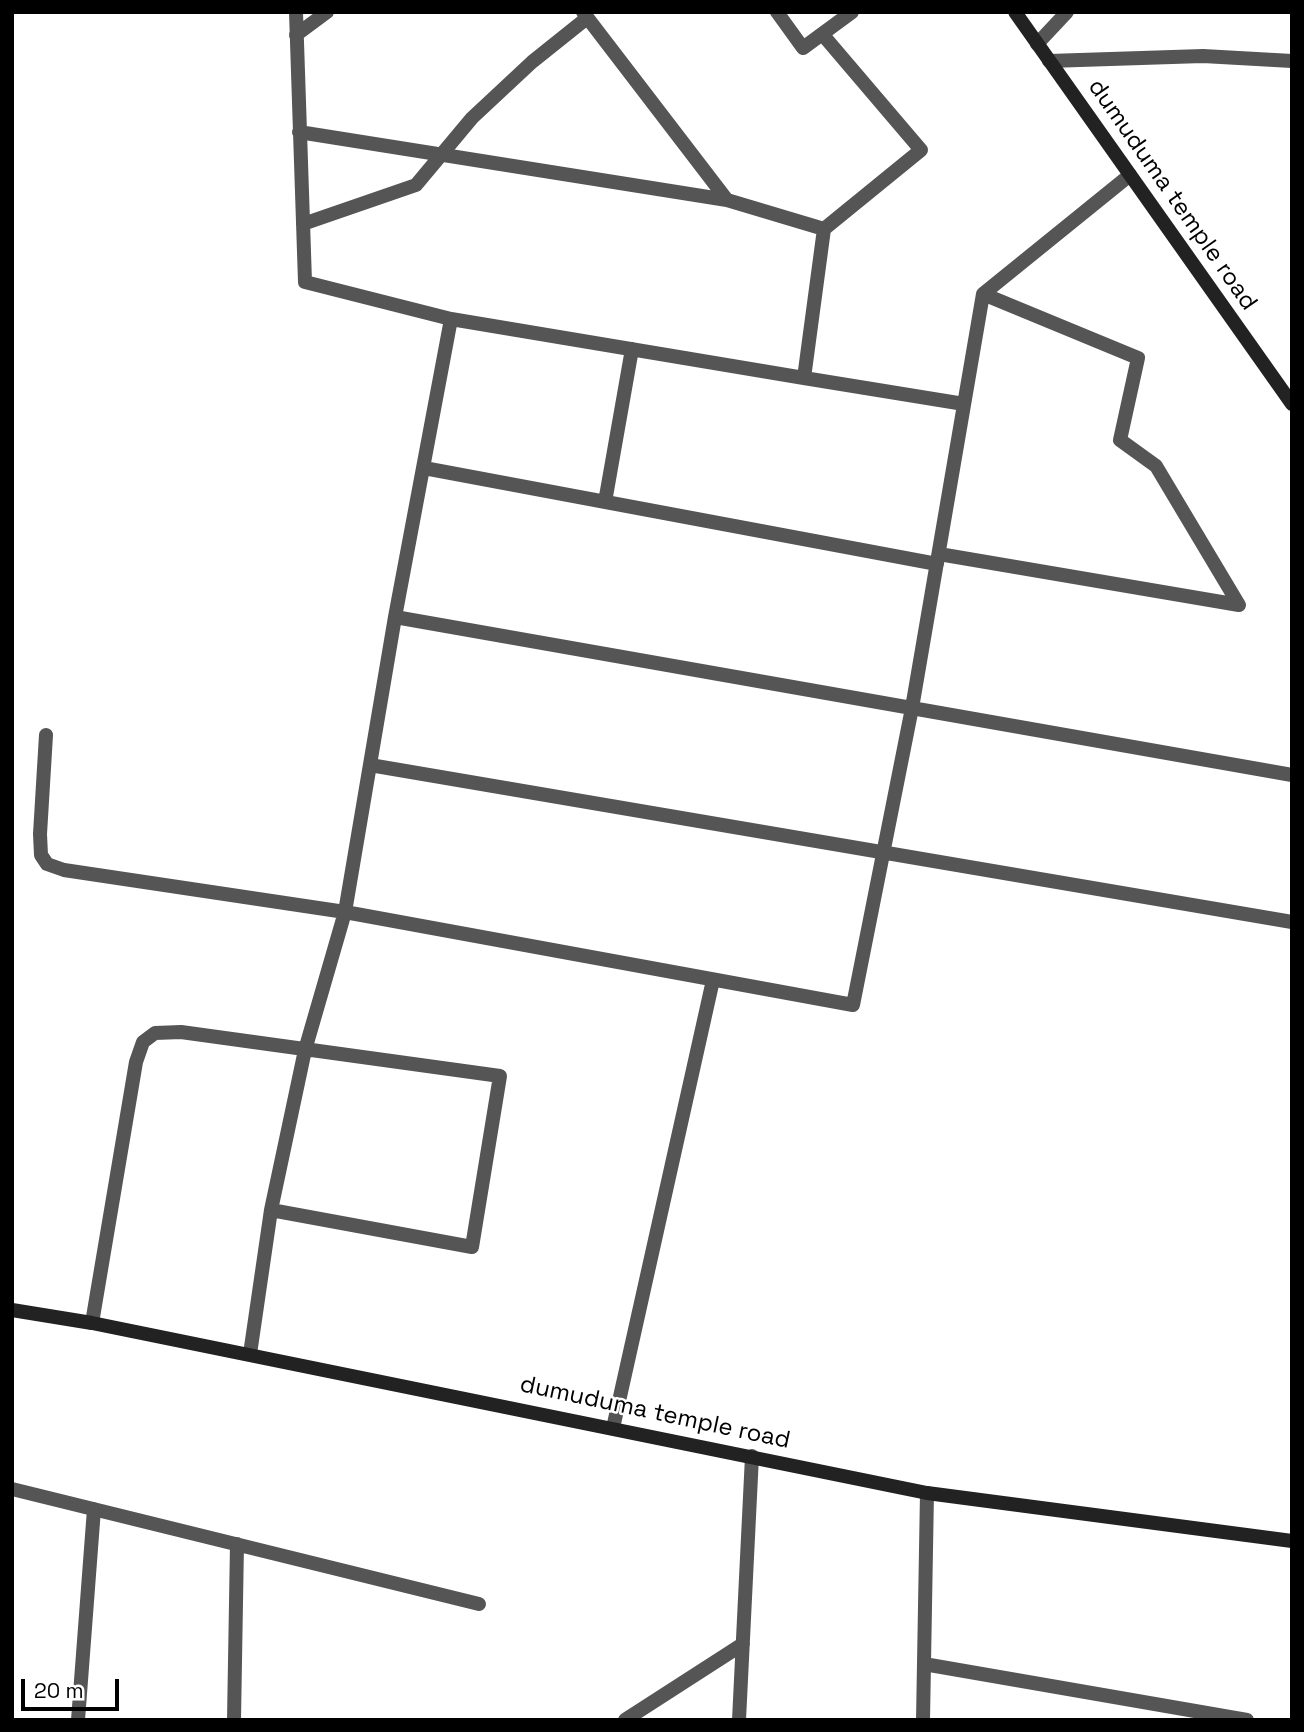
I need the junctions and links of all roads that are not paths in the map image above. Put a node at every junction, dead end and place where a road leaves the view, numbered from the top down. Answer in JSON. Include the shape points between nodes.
{"nodes":[{"id":1,"x":296,"y":12,"type":"edge"},
{"id":2,"x":327,"y":12,"type":"edge"},
{"id":3,"x":777,"y":12,"type":"edge"},
{"id":4,"x":852,"y":12,"type":"edge"},
{"id":5,"x":1014,"y":12,"type":"edge"},
{"id":6,"x":1067,"y":12,"type":"edge"},
{"id":7,"x":585,"y":15,"type":"edge"},
{"id":8,"x":823,"y":34,"type":"junction"},
{"id":9,"x":296,"y":35,"type":"junction"},
{"id":10,"x":1037,"y":44,"type":"junction"},
{"id":11,"x":1049,"y":61,"type":"junction"},
{"id":12,"x":1292,"y":61,"type":"edge"},
{"id":13,"x":299,"y":132,"type":"junction"},
{"id":14,"x":442,"y":154,"type":"junction"},
{"id":15,"x":1130,"y":175,"type":"junction"},
{"id":16,"x":727,"y":200,"type":"junction"},
{"id":17,"x":303,"y":224,"type":"junction"},
{"id":18,"x":824,"y":229,"type":"junction"},
{"id":19,"x":983,"y":294,"type":"junction"},
{"id":20,"x":451,"y":320,"type":"junction"},
{"id":21,"x":632,"y":349,"type":"junction"},
{"id":22,"x":804,"y":378,"type":"junction"},
{"id":23,"x":964,"y":404,"type":"junction"},
{"id":24,"x":1292,"y":404,"type":"edge"},
{"id":25,"x":424,"y":468,"type":"junction"},
{"id":26,"x":605,"y":502,"type":"junction"},
{"id":27,"x":938,"y":559,"type":"junction"},
{"id":28,"x":395,"y":617,"type":"junction"},
{"id":29,"x":912,"y":708,"type":"junction"},
{"id":30,"x":47,"y":735,"type":"dead end"},
{"id":31,"x":370,"y":765,"type":"junction"},
{"id":32,"x":1292,"y":775,"type":"edge"},
{"id":33,"x":883,"y":853,"type":"junction"},
{"id":34,"x":345,"y":912,"type":"junction"},
{"id":35,"x":1292,"y":922,"type":"edge"},
{"id":36,"x":713,"y":980,"type":"junction"},
{"id":37,"x":305,"y":1050,"type":"junction"},
{"id":38,"x":271,"y":1210,"type":"junction"},
{"id":39,"x":12,"y":1310,"type":"edge"},
{"id":40,"x":92,"y":1322,"type":"junction"},
{"id":41,"x":250,"y":1354,"type":"junction"},
{"id":42,"x":613,"y":1428,"type":"junction"},
{"id":43,"x":752,"y":1456,"type":"junction"},
{"id":44,"x":12,"y":1489,"type":"edge"},
{"id":45,"x":927,"y":1493,"type":"junction"},
{"id":46,"x":94,"y":1509,"type":"junction"},
{"id":47,"x":1292,"y":1541,"type":"edge"},
{"id":48,"x":237,"y":1544,"type":"junction"},
{"id":49,"x":479,"y":1604,"type":"dead end"},
{"id":50,"x":743,"y":1644,"type":"junction"},
{"id":51,"x":924,"y":1664,"type":"junction"},
{"id":52,"x":78,"y":1720,"type":"edge"},
{"id":53,"x":234,"y":1720,"type":"edge"},
{"id":54,"x":625,"y":1720,"type":"edge"},
{"id":55,"x":739,"y":1720,"type":"edge"},
{"id":56,"x":923,"y":1720,"type":"edge"},
{"id":57,"x":1247,"y":1720,"type":"edge"}],
"edges":[{"from":1,"to":9,"type":"street"},
{"from":2,"to":9,"type":"street"},
{"from":3,"to":8,"type":"street","via":[[803,48]]},
{"from":4,"to":8,"type":"street"},
{"from":5,"to":10,"type":"street","name":"dumuduma temple road"},
{"from":6,"to":10,"type":"street"},
{"from":7,"to":14,"type":"street","via":[[472,118]]},
{"from":7,"to":16,"type":"street"},
{"from":8,"to":18,"type":"street","via":[[921,150]]},
{"from":9,"to":13,"type":"street"},
{"from":10,"to":11,"type":"street","name":"dumuduma temple road"},
{"from":11,"to":12,"type":"street","via":[[1203,56]]},
{"from":11,"to":15,"type":"street","name":"dumuduma temple road"},
{"from":13,"to":14,"type":"street"},
{"from":13,"to":17,"type":"street"},
{"from":14,"to":16,"type":"street"},
{"from":14,"to":17,"type":"street","via":[[416,185]]},
{"from":15,"to":19,"type":"street"},
{"from":15,"to":24,"type":"street","name":"dumuduma temple road"},
{"from":16,"to":18,"type":"street"},
{"from":17,"to":20,"type":"street","via":[[305,282]]},
{"from":18,"to":22,"type":"street"},
{"from":19,"to":23,"type":"street"},
{"from":19,"to":27,"type":"street","via":[[1138,358],[1120,440],[1156,466],[1239,605]]},
{"from":20,"to":21,"type":"street"},
{"from":20,"to":25,"type":"street"},
{"from":21,"to":22,"type":"street"},
{"from":21,"to":26,"type":"street"},
{"from":22,"to":23,"type":"street"},
{"from":23,"to":27,"type":"street"},
{"from":25,"to":26,"type":"street"},
{"from":25,"to":28,"type":"street"},
{"from":26,"to":27,"type":"street"},
{"from":27,"to":29,"type":"street"},
{"from":28,"to":29,"type":"street"},
{"from":28,"to":31,"type":"street"},
{"from":29,"to":32,"type":"street"},
{"from":29,"to":33,"type":"street"},
{"from":30,"to":34,"type":"street","via":[[40,834],[41,855],[47,864]]},
{"from":31,"to":33,"type":"street"},
{"from":31,"to":34,"type":"street"},
{"from":33,"to":35,"type":"street"},
{"from":33,"to":36,"type":"street","via":[[853,1005]]},
{"from":34,"to":36,"type":"street"},
{"from":34,"to":37,"type":"street"},
{"from":36,"to":42,"type":"street"},
{"from":37,"to":38,"type":"street"},
{"from":37,"to":38,"type":"street","via":[[500,1076],[472,1247]]},
{"from":37,"to":40,"type":"street","via":[[181,1032],[155,1033],[143,1042]]},
{"from":38,"to":41,"type":"street"},
{"from":39,"to":40,"type":"street","name":"dumuduma temple road"},
{"from":40,"to":41,"type":"street","name":"dumuduma temple road"},
{"from":41,"to":42,"type":"street","name":"dumuduma temple road"},
{"from":42,"to":43,"type":"street","name":"dumuduma temple road"},
{"from":43,"to":45,"type":"street","name":"dumuduma temple road"},
{"from":43,"to":50,"type":"street"},
{"from":44,"to":46,"type":"street"},
{"from":45,"to":47,"type":"street","name":"dumuduma temple road"},
{"from":45,"to":51,"type":"street"},
{"from":46,"to":48,"type":"street"},
{"from":46,"to":52,"type":"street"},
{"from":48,"to":49,"type":"street"},
{"from":48,"to":53,"type":"street"},
{"from":50,"to":54,"type":"street"},
{"from":50,"to":55,"type":"street"},
{"from":51,"to":56,"type":"street"},
{"from":51,"to":57,"type":"street"}]}
